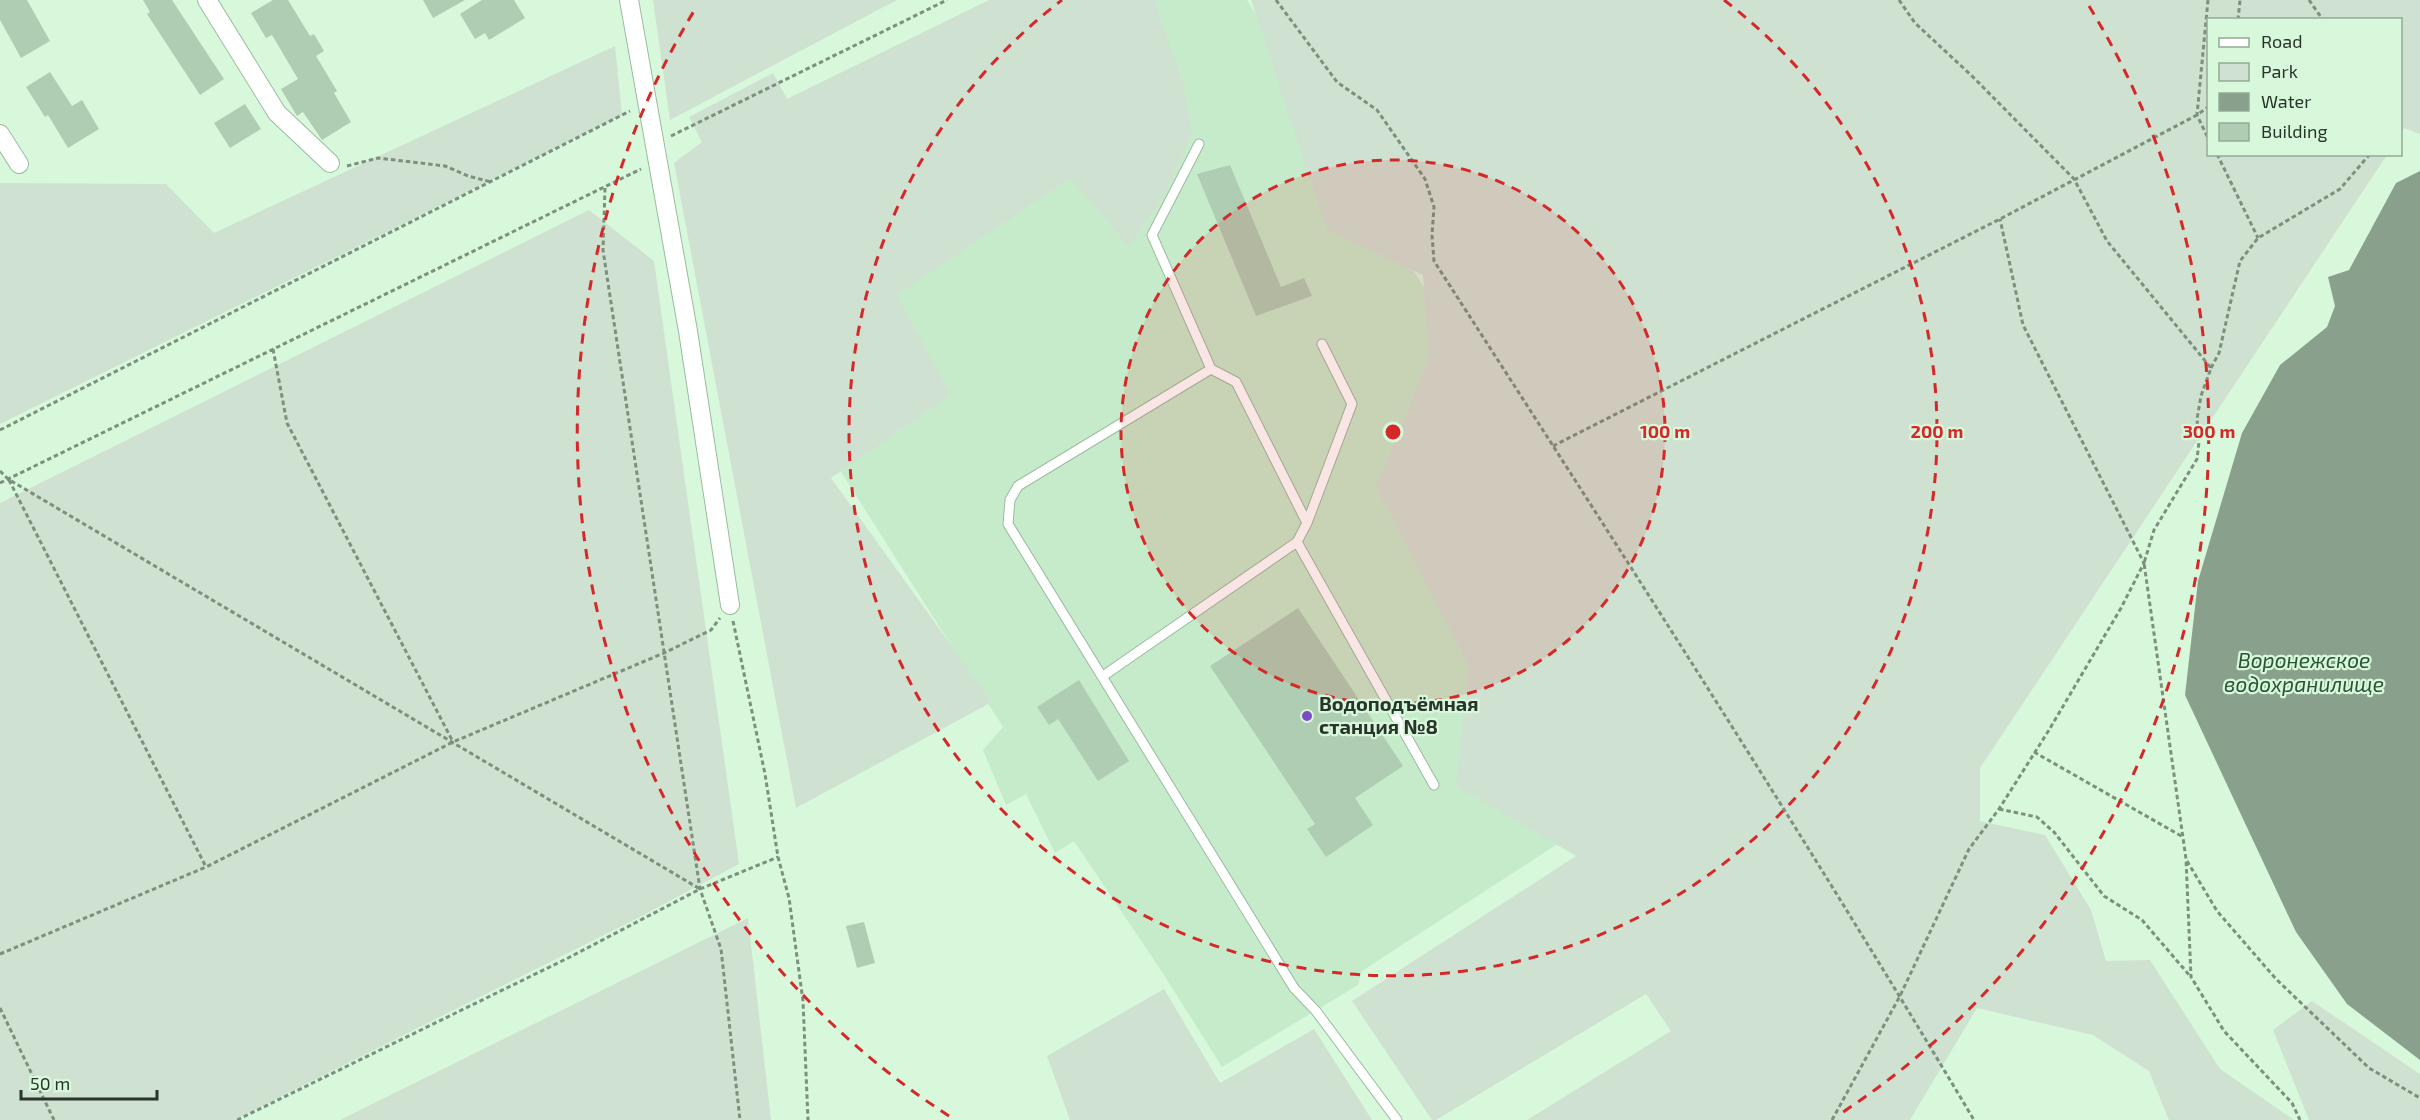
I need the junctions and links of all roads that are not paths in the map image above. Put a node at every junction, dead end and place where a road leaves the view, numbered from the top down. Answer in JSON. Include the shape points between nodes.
{"nodes":[{"id":1,"x":207,"y":0,"type":"edge"},
{"id":2,"x":629,"y":0,"type":"edge"},
{"id":3,"x":0,"y":134,"type":"edge"},
{"id":4,"x":1199,"y":144,"type":"dead end"},
{"id":5,"x":330,"y":163,"type":"road end"},
{"id":6,"x":19,"y":165,"type":"dead end"},
{"id":7,"x":1322,"y":344,"type":"dead end"},
{"id":8,"x":1211,"y":369,"type":"junction"},
{"id":9,"x":1307,"y":524,"type":"junction"},
{"id":10,"x":1297,"y":542,"type":"junction"},
{"id":11,"x":730,"y":605,"type":"road end"},
{"id":12,"x":1103,"y":676,"type":"junction"},
{"id":13,"x":1434,"y":785,"type":"dead end"},
{"id":14,"x":1397,"y":1120,"type":"edge"}],
"edges":[{"from":1,"to":5,"type":"street","via":[[276,114]]},
{"from":2,"to":11,"type":"street","via":[[688,331]]},
{"from":3,"to":6,"type":"street"},
{"from":4,"to":8,"type":"lane","via":[[1152,235]]},
{"from":7,"to":9,"type":"lane","via":[[1352,404]]},
{"from":8,"to":9,"type":"lane","via":[[1236,382]]},
{"from":8,"to":12,"type":"lane","via":[[1018,486],[1010,500],[1008,524]]},
{"from":9,"to":10,"type":"lane"},
{"from":10,"to":12,"type":"lane"},
{"from":10,"to":13,"type":"lane"},
{"from":12,"to":14,"type":"lane","via":[[1294,988],[1316,1011]]}]}
